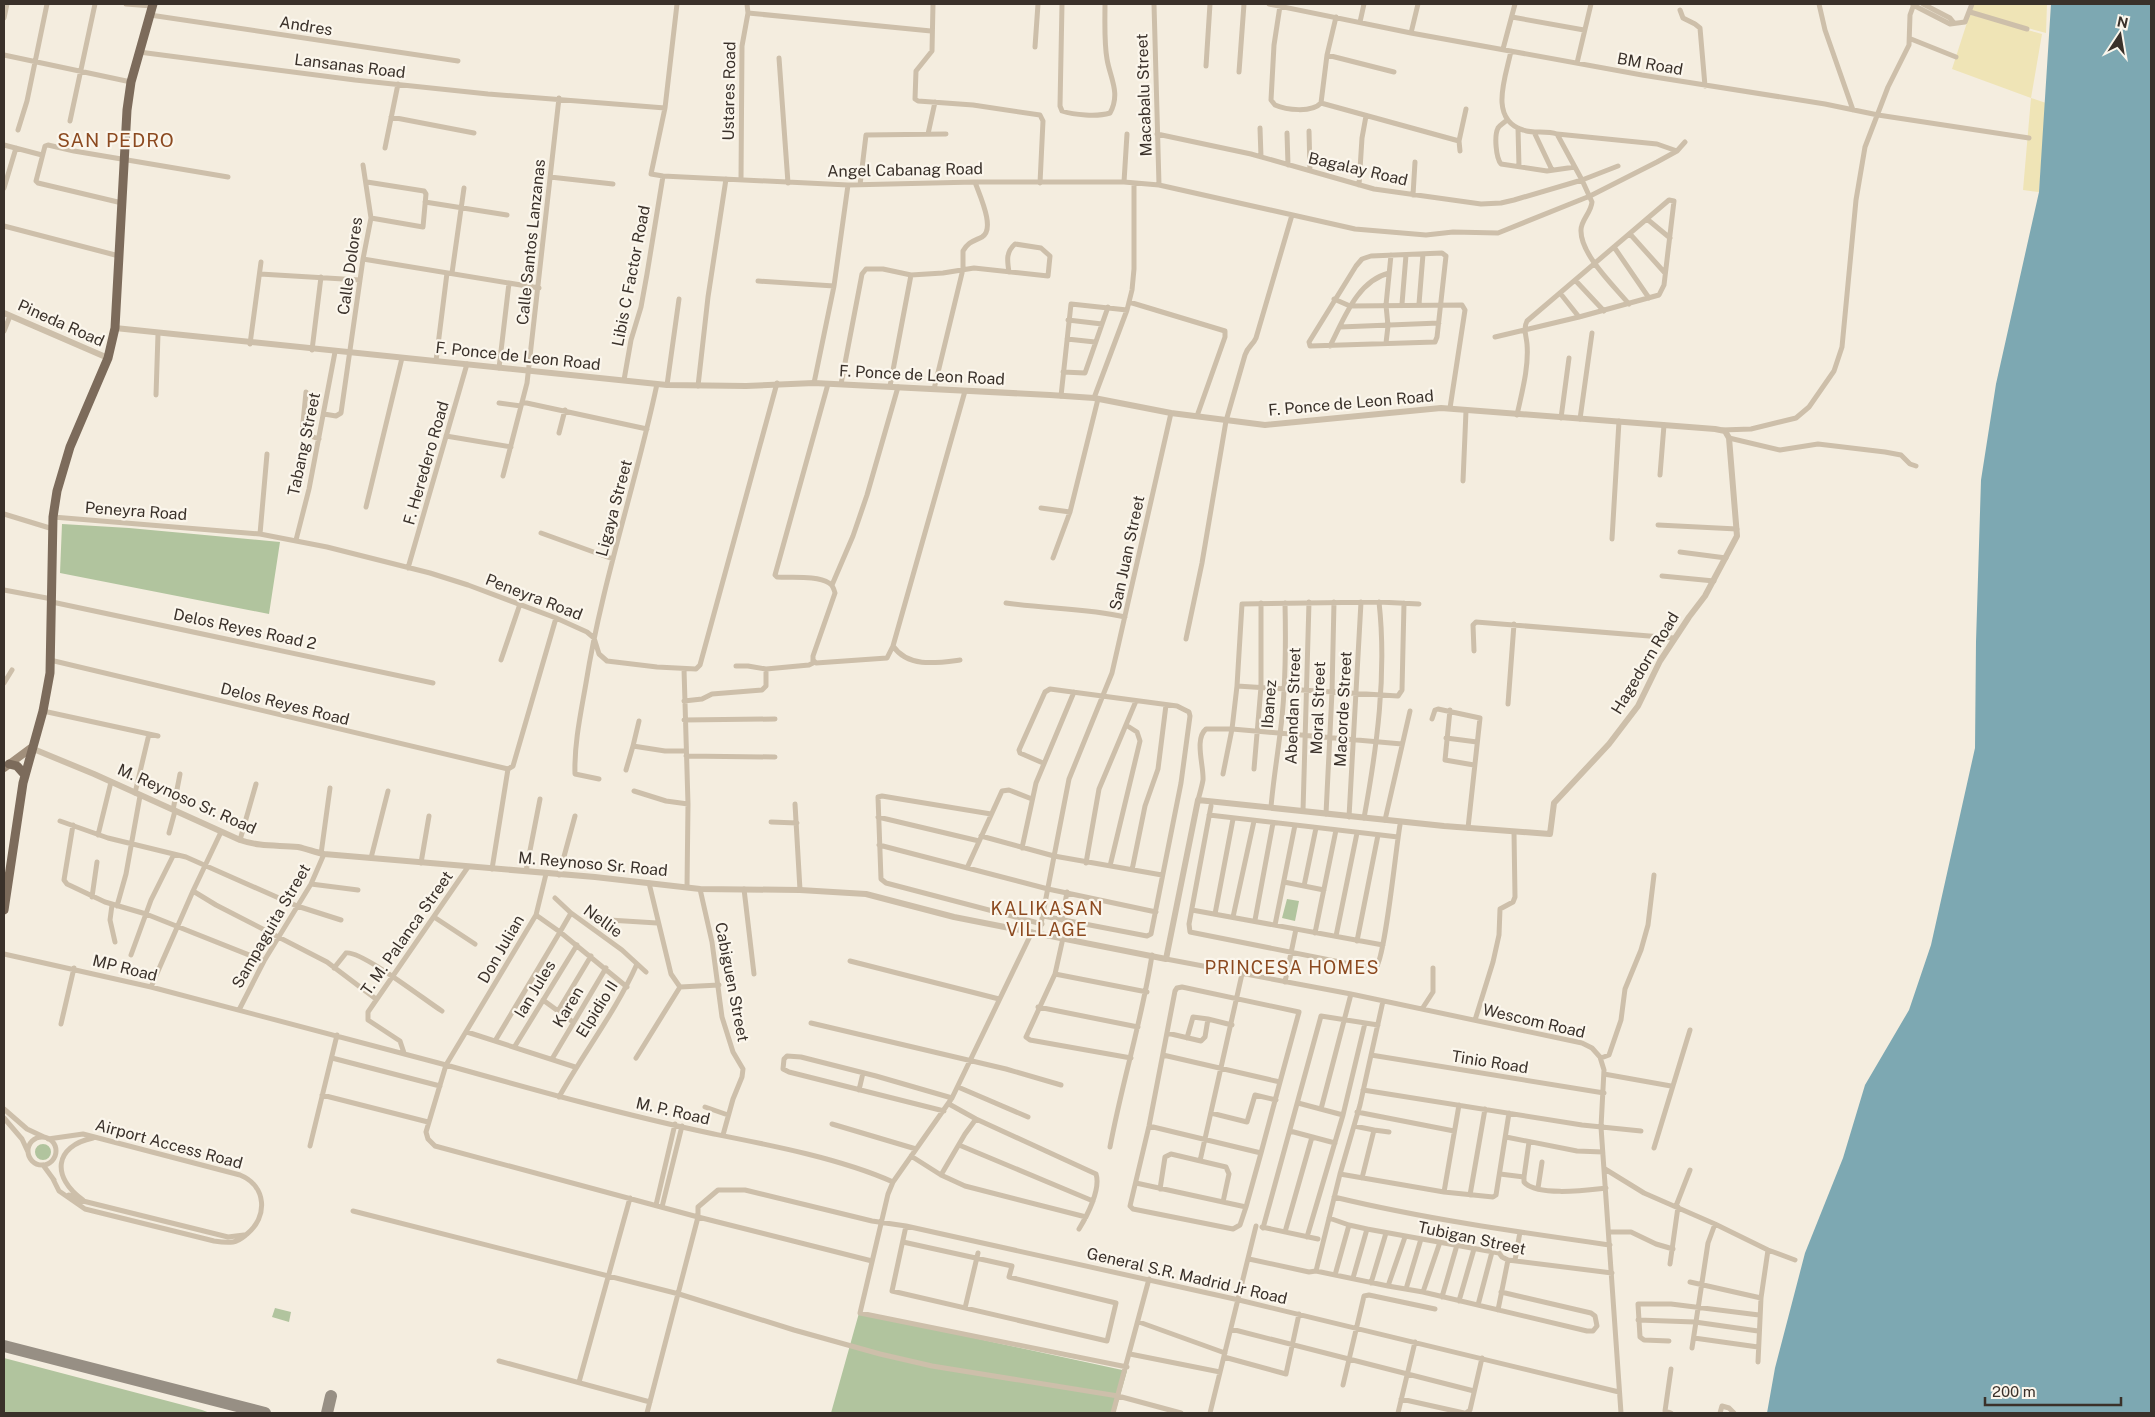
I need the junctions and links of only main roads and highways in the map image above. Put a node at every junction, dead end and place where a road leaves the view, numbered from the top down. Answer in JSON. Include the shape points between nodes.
{"nodes":[{"id":1,"x":152,"y":8,"type":"edge"},
{"id":2,"x":31,"y":748,"type":"junction"},
{"id":3,"x":6,"y":766,"type":"edge"},
{"id":4,"x":25,"y":775,"type":"junction"},
{"id":5,"x":4,"y":910,"type":"edge"}],
"edges":[{"from":1,"to":2,"type":"main road","via":[[126,110],[115,328],[108,358],[63,466],[53,517],[48,689]]},
{"from":2,"to":3,"type":"main road"},
{"from":2,"to":4,"type":"main road"},
{"from":3,"to":4,"type":"main road","via":[[20,768]]},
{"from":4,"to":5,"type":"main road"}]}
